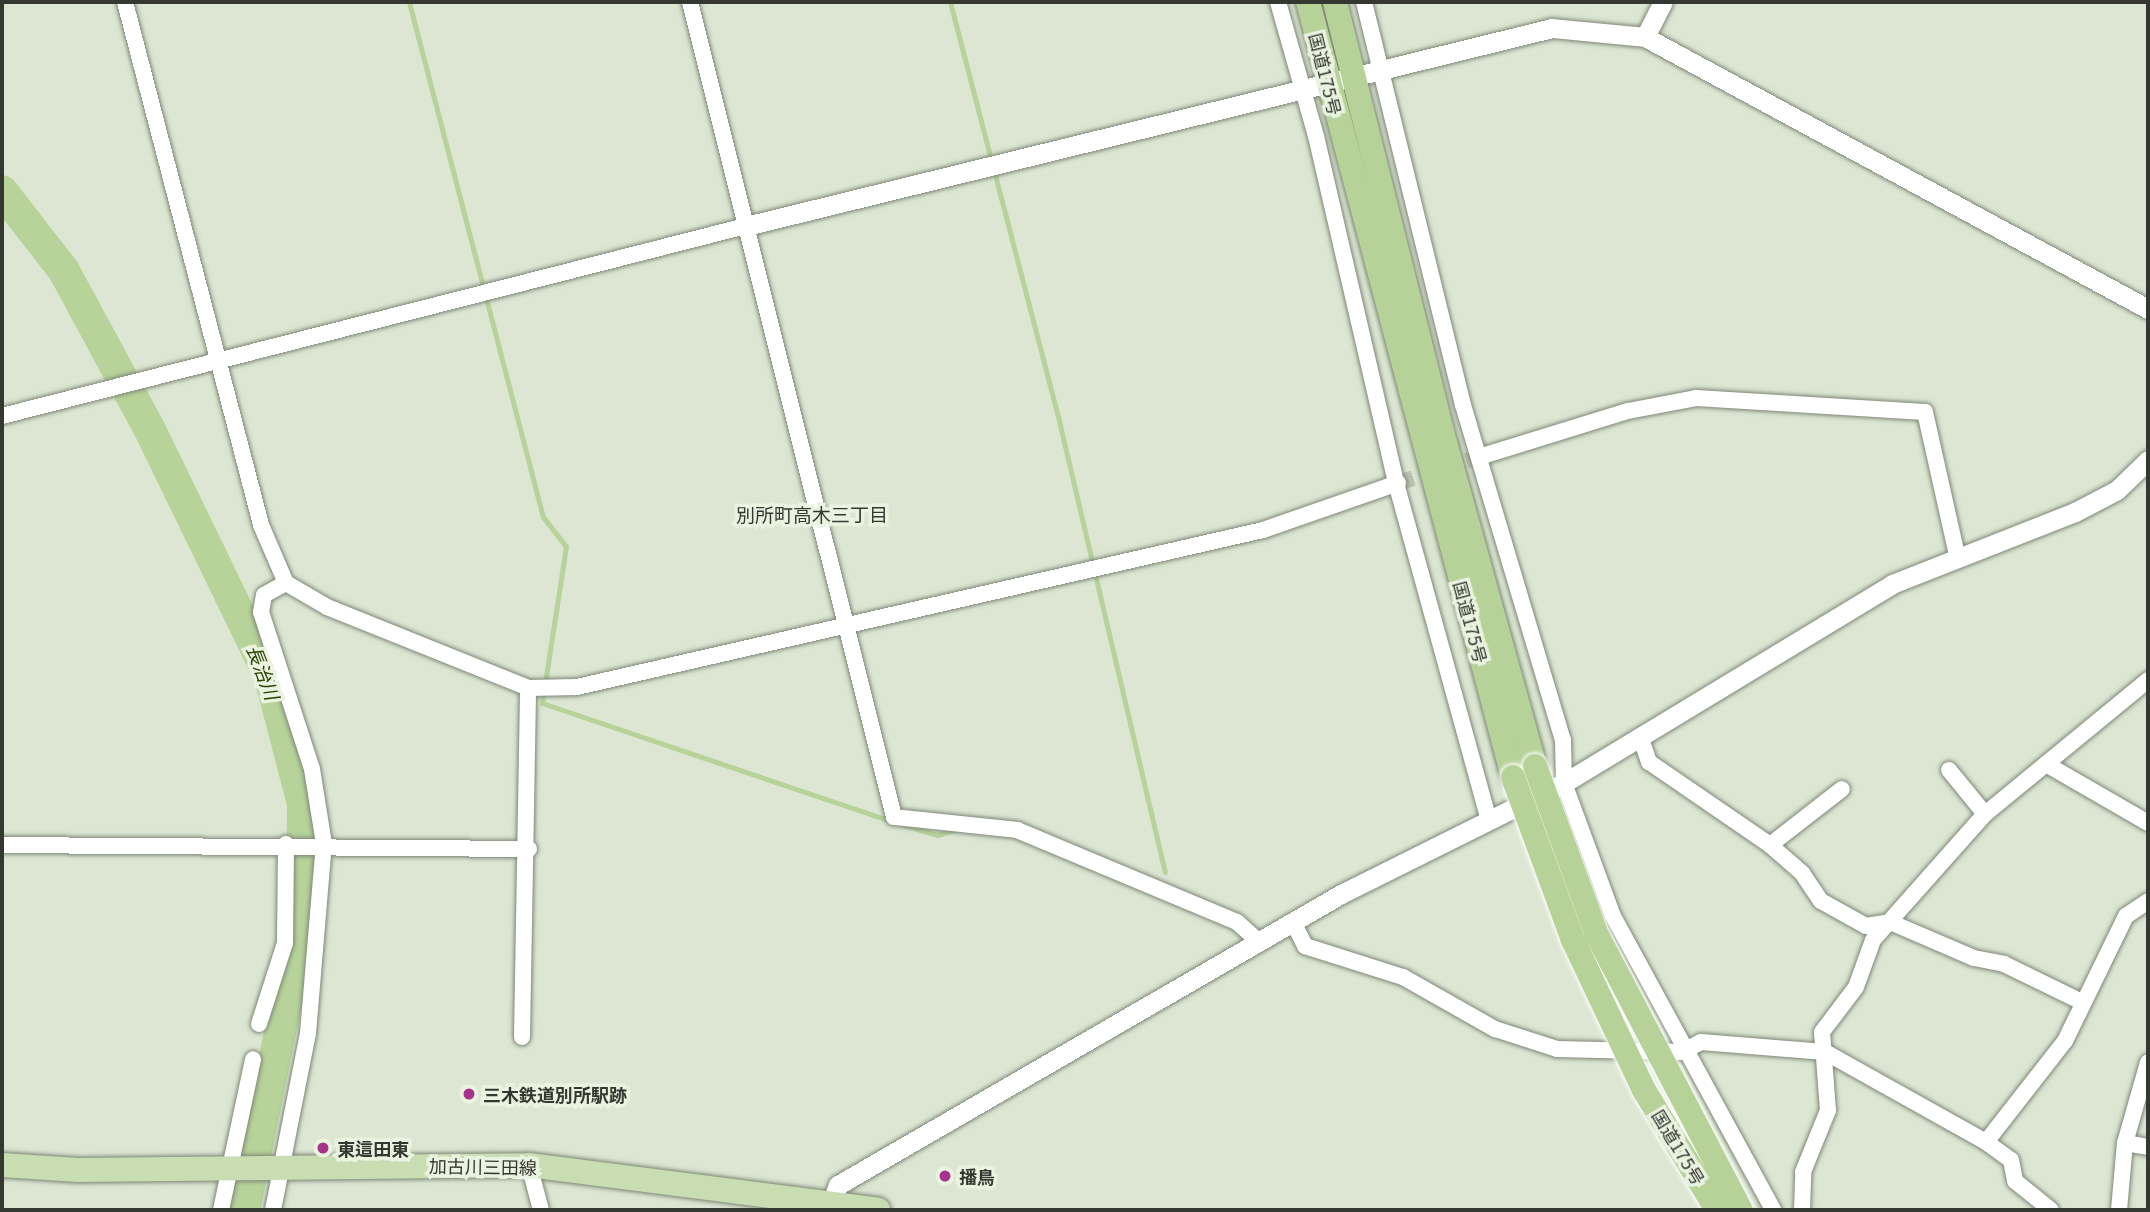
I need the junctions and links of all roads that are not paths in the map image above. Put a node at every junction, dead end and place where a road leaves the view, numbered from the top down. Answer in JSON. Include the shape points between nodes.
{"nodes":[{"id":1,"x":125,"y":2,"type":"edge"},
{"id":2,"x":690,"y":2,"type":"edge"},
{"id":3,"x":1278,"y":2,"type":"edge"},
{"id":4,"x":1308,"y":2,"type":"edge"},
{"id":5,"x":1335,"y":2,"type":"edge"},
{"id":6,"x":1364,"y":2,"type":"edge"},
{"id":7,"x":1663,"y":2,"type":"edge"},
{"id":8,"x":1645,"y":37,"type":"junction"},
{"id":9,"x":1381,"y":68,"type":"junction"},
{"id":10,"x":1354,"y":75,"type":"junction"},
{"id":11,"x":1327,"y":81,"type":"junction"},
{"id":12,"x":1300,"y":88,"type":"junction"},
{"id":13,"x":747,"y":226,"type":"junction"},
{"id":14,"x":2148,"y":309,"type":"edge"},
{"id":15,"x":218,"y":362,"type":"junction"},
{"id":16,"x":2,"y":416,"type":"edge"},
{"id":17,"x":1479,"y":457,"type":"junction"},
{"id":18,"x":2148,"y":461,"type":"edge"},
{"id":19,"x":1397,"y":483,"type":"junction"},
{"id":20,"x":1956,"y":555,"type":"junction"},
{"id":21,"x":286,"y":583,"type":"junction"},
{"id":22,"x":844,"y":622,"type":"junction"},
{"id":23,"x":2148,"y":680,"type":"edge"},
{"id":24,"x":528,"y":688,"type":"junction"},
{"id":25,"x":1640,"y":736,"type":"junction"},
{"id":26,"x":2046,"y":764,"type":"junction"},
{"id":27,"x":1949,"y":771,"type":"dead end"},
{"id":28,"x":1564,"y":783,"type":"junction"},
{"id":29,"x":1842,"y":789,"type":"dead end"},
{"id":30,"x":1985,"y":814,"type":"junction"},
{"id":31,"x":1488,"y":817,"type":"junction"},
{"id":32,"x":2148,"y":823,"type":"edge"},
{"id":33,"x":286,"y":844,"type":"junction"},
{"id":34,"x":324,"y":844,"type":"junction"},
{"id":35,"x":2,"y":845,"type":"edge"},
{"id":36,"x":1770,"y":845,"type":"junction"},
{"id":37,"x":529,"y":849,"type":"junction"},
{"id":38,"x":2148,"y":901,"type":"edge"},
{"id":39,"x":1890,"y":922,"type":"junction"},
{"id":40,"x":1294,"y":924,"type":"junction"},
{"id":41,"x":1258,"y":942,"type":"junction"},
{"id":42,"x":2082,"y":1002,"type":"junction"},
{"id":43,"x":259,"y":1024,"type":"dead end"},
{"id":44,"x":522,"y":1037,"type":"dead end"},
{"id":45,"x":1682,"y":1052,"type":"junction"},
{"id":46,"x":1825,"y":1052,"type":"junction"},
{"id":47,"x":253,"y":1059,"type":"dead end"},
{"id":48,"x":2148,"y":1062,"type":"edge"},
{"id":49,"x":1986,"y":1142,"type":"junction"},
{"id":50,"x":2125,"y":1143,"type":"junction"},
{"id":51,"x":2148,"y":1147,"type":"edge"},
{"id":52,"x":2,"y":1165,"type":"edge"},
{"id":53,"x":529,"y":1165,"type":"junction"},
{"id":54,"x":283,"y":1168,"type":"junction"},
{"id":55,"x":229,"y":1169,"type":"junction"},
{"id":56,"x":831,"y":1204,"type":"junction"},
{"id":57,"x":221,"y":1210,"type":"edge"},
{"id":58,"x":273,"y":1210,"type":"edge"},
{"id":59,"x":541,"y":1210,"type":"edge"},
{"id":60,"x":878,"y":1210,"type":"edge"},
{"id":61,"x":1717,"y":1210,"type":"edge"},
{"id":62,"x":1741,"y":1210,"type":"edge"},
{"id":63,"x":1773,"y":1210,"type":"edge"},
{"id":64,"x":1802,"y":1210,"type":"edge"},
{"id":65,"x":2051,"y":1210,"type":"edge"},
{"id":66,"x":2119,"y":1210,"type":"edge"}],
"edges":[{"from":1,"to":15,"type":"street"},
{"from":2,"to":13,"type":"street"},
{"from":3,"to":12,"type":"street"},
{"from":4,"to":11,"type":"highway","name":"国道175号"},
{"from":5,"to":10,"type":"highway","name":"国道175号"},
{"from":6,"to":9,"type":"street"},
{"from":7,"to":8,"type":"street"},
{"from":8,"to":9,"type":"street","via":[[1552,28]]},
{"from":8,"to":14,"type":"street"},
{"from":9,"to":10,"type":"street"},
{"from":9,"to":17,"type":"street"},
{"from":10,"to":11,"type":"street"},
{"from":10,"to":62,"type":"highway","name":"国道175号","bridge":true,"via":[[1445,442],[1535,766],[1597,935]]},
{"from":11,"to":12,"type":"street"},
{"from":11,"to":61,"type":"highway","name":"国道175号","bridge":true,"via":[[1513,777],[1573,940],[1644,1090]]},
{"from":12,"to":13,"type":"street"},
{"from":12,"to":19,"type":"street"},
{"from":13,"to":15,"type":"street"},
{"from":13,"to":22,"type":"street"},
{"from":15,"to":16,"type":"street"},
{"from":15,"to":21,"type":"street","via":[[261,525]]},
{"from":17,"to":20,"type":"street","via":[[1628,411],[1696,398],[1925,412]]},
{"from":17,"to":28,"type":"street","via":[[1563,740]]},
{"from":18,"to":20,"type":"street","via":[[2116,490],[2075,512]]},
{"from":19,"to":22,"type":"street","via":[[1263,530]]},
{"from":19,"to":31,"type":"street"},
{"from":20,"to":25,"type":"street","via":[[1880,590]]},
{"from":21,"to":24,"type":"street","via":[[327,607]]},
{"from":21,"to":34,"type":"street","via":[[264,595],[261,612],[312,769]]},
{"from":22,"to":24,"type":"street","via":[[577,687]]},
{"from":22,"to":41,"type":"street","via":[[894,817],[1017,830],[1237,922]]},
{"from":23,"to":26,"type":"street"},
{"from":24,"to":37,"type":"street"},
{"from":25,"to":28,"type":"street"},
{"from":25,"to":36,"type":"street","via":[[1649,762]]},
{"from":26,"to":30,"type":"street"},
{"from":26,"to":32,"type":"street"},
{"from":27,"to":30,"type":"street"},
{"from":28,"to":31,"type":"street"},
{"from":28,"to":45,"type":"street","via":[[1613,916]]},
{"from":29,"to":36,"type":"street"},
{"from":30,"to":39,"type":"street"},
{"from":31,"to":40,"type":"street"},
{"from":33,"to":34,"type":"street"},
{"from":33,"to":35,"type":"street"},
{"from":33,"to":43,"type":"street","via":[[285,943]]},
{"from":34,"to":37,"type":"street"},
{"from":34,"to":54,"type":"street","via":[[307,1033]]},
{"from":36,"to":39,"type":"street","via":[[1802,873],[1821,901],[1866,926]]},
{"from":37,"to":44,"type":"street"},
{"from":38,"to":42,"type":"street","via":[[2126,916]]},
{"from":39,"to":42,"type":"street","via":[[1974,958],[2004,964]]},
{"from":39,"to":46,"type":"street","via":[[1873,940],[1856,987],[1822,1032]]},
{"from":40,"to":41,"type":"street"},
{"from":40,"to":45,"type":"street","via":[[1305,946],[1430,988],[1495,1029],[1557,1049]]},
{"from":41,"to":56,"type":"street","via":[[838,1185]]},
{"from":42,"to":49,"type":"street","via":[[2065,1041]]},
{"from":45,"to":46,"type":"street","via":[[1701,1042]]},
{"from":45,"to":63,"type":"street"},
{"from":46,"to":49,"type":"street"},
{"from":46,"to":64,"type":"street","via":[[1828,1110],[1803,1172]]},
{"from":47,"to":55,"type":"street"},
{"from":48,"to":50,"type":"street"},
{"from":49,"to":65,"type":"street","via":[[2011,1160],[2015,1181]]},
{"from":50,"to":51,"type":"street"},
{"from":50,"to":66,"type":"street"},
{"from":52,"to":55,"type":"main road","name":"加古川三田線"},
{"from":53,"to":54,"type":"main road","name":"加古川三田線"},
{"from":53,"to":56,"type":"main road","name":"加古川三田線"},
{"from":53,"to":59,"type":"street"},
{"from":54,"to":55,"type":"main road","name":"加古川三田線"},
{"from":54,"to":58,"type":"street"},
{"from":55,"to":57,"type":"street"},
{"from":56,"to":60,"type":"main road","name":"加古川三田線"}]}
